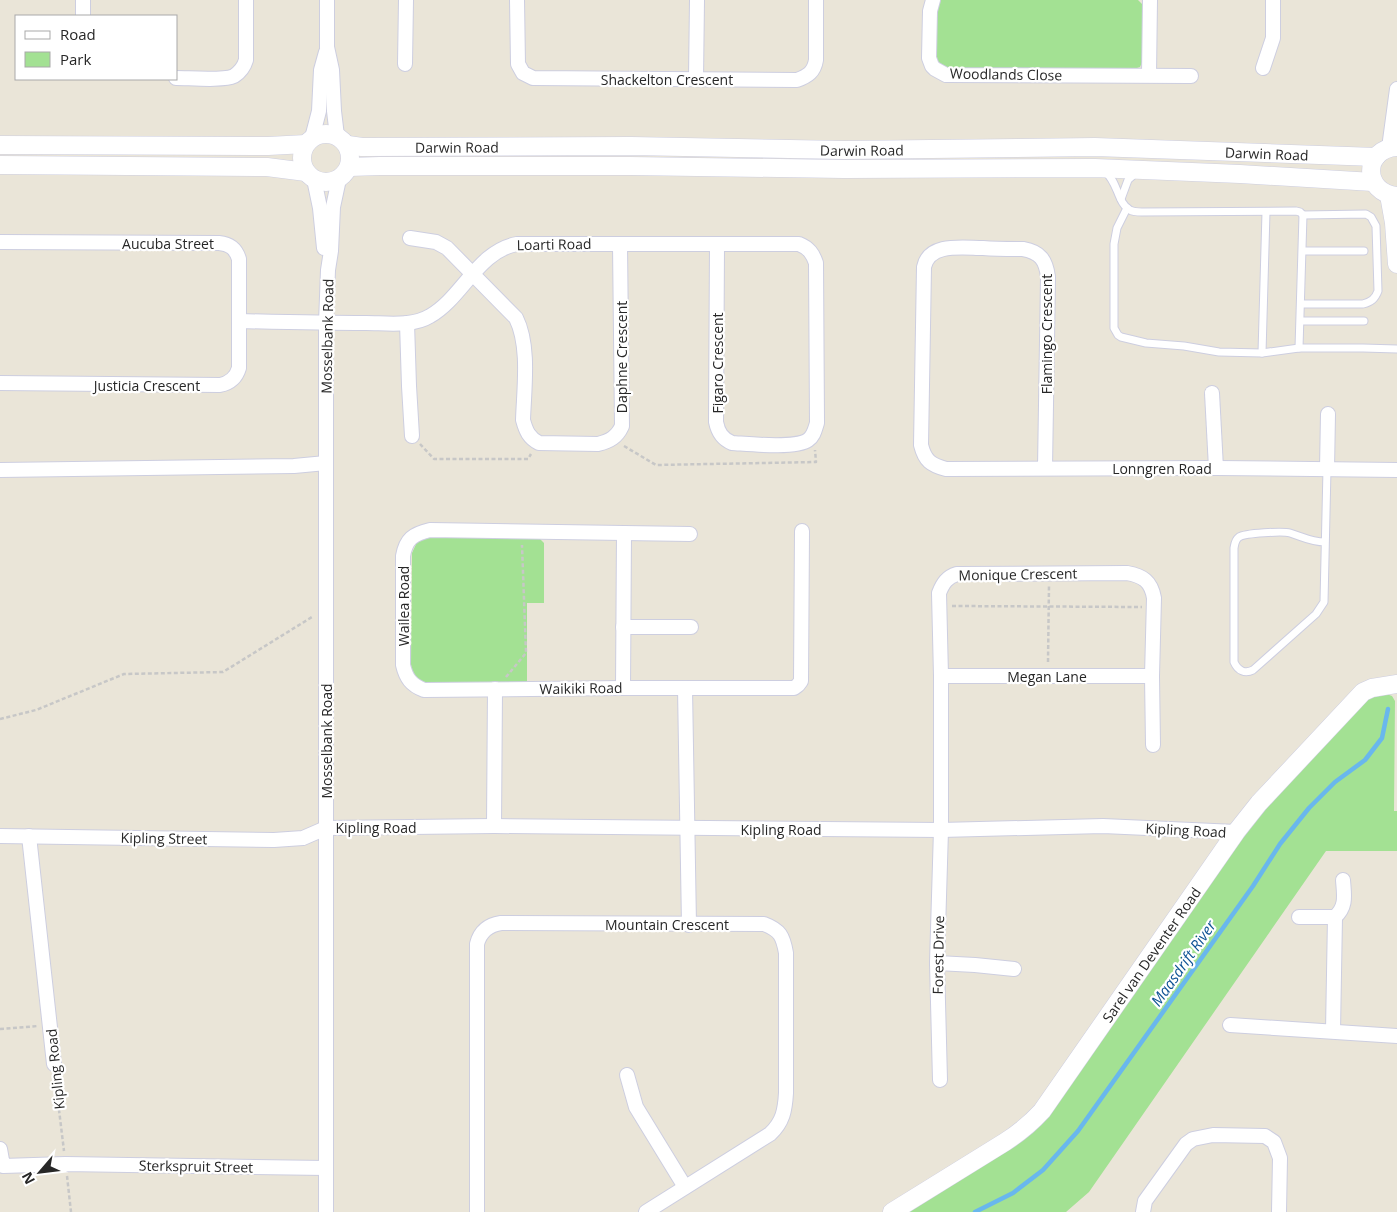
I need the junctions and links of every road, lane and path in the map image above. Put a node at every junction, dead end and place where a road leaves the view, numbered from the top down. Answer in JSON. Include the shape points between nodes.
{"nodes":[{"id":1,"x":84,"y":0,"type":"edge"},
{"id":2,"x":246,"y":0,"type":"edge"},
{"id":3,"x":327,"y":0,"type":"edge"},
{"id":4,"x":406,"y":0,"type":"edge"},
{"id":5,"x":517,"y":0,"type":"edge"},
{"id":6,"x":697,"y":0,"type":"edge"},
{"id":7,"x":816,"y":0,"type":"edge"},
{"id":8,"x":933,"y":0,"type":"edge"},
{"id":9,"x":1150,"y":0,"type":"edge"},
{"id":10,"x":1273,"y":0,"type":"edge"},
{"id":11,"x":84,"y":15,"type":"edge"},
{"id":12,"x":327,"y":47,"type":"junction"},
{"id":13,"x":405,"y":64,"type":"dead end"},
{"id":14,"x":1263,"y":68,"type":"dead end"},
{"id":15,"x":1149,"y":75,"type":"junction"},
{"id":16,"x":1191,"y":76,"type":"dead end"},
{"id":17,"x":178,"y":78,"type":"edge"},
{"id":18,"x":696,"y":79,"type":"junction"},
{"id":19,"x":1397,"y":89,"type":"edge"},
{"id":20,"x":342,"y":140,"type":"junction"},
{"id":21,"x":309,"y":141,"type":"junction"},
{"id":22,"x":0,"y":145,"type":"edge"},
{"id":23,"x":1387,"y":151,"type":"edge"},
{"id":24,"x":0,"y":165,"type":"edge"},
{"id":25,"x":1095,"y":168,"type":"junction"},
{"id":26,"x":1140,"y":170,"type":"junction"},
{"id":27,"x":344,"y":173,"type":"junction"},
{"id":28,"x":310,"y":175,"type":"junction"},
{"id":29,"x":1373,"y":182,"type":"junction"},
{"id":30,"x":1393,"y":195,"type":"edge"},
{"id":31,"x":1121,"y":199,"type":"junction"},
{"id":32,"x":1127,"y":208,"type":"junction"},
{"id":33,"x":1266,"y":212,"type":"junction"},
{"id":34,"x":1303,"y":215,"type":"junction"},
{"id":35,"x":410,"y":238,"type":"dead end"},
{"id":36,"x":0,"y":242,"type":"edge"},
{"id":37,"x":620,"y":244,"type":"junction"},
{"id":38,"x":717,"y":245,"type":"junction"},
{"id":39,"x":1303,"y":251,"type":"junction"},
{"id":40,"x":1364,"y":251,"type":"dead end"},
{"id":41,"x":1397,"y":264,"type":"edge"},
{"id":42,"x":328,"y":270,"type":"junction"},
{"id":43,"x":472,"y":274,"type":"junction"},
{"id":44,"x":1301,"y":304,"type":"junction"},
{"id":45,"x":1364,"y":320,"type":"dead end"},
{"id":46,"x":239,"y":321,"type":"junction"},
{"id":47,"x":1301,"y":321,"type":"junction"},
{"id":48,"x":407,"y":322,"type":"junction"},
{"id":49,"x":326,"y":323,"type":"junction"},
{"id":50,"x":1299,"y":348,"type":"junction"},
{"id":51,"x":1397,"y":349,"type":"edge"},
{"id":52,"x":1262,"y":353,"type":"junction"},
{"id":53,"x":0,"y":383,"type":"edge"},
{"id":54,"x":1212,"y":393,"type":"dead end"},
{"id":55,"x":1328,"y":414,"type":"dead end"},
{"id":56,"x":814,"y":435,"type":"junction"},
{"id":57,"x":412,"y":436,"type":"joint"},
{"id":58,"x":612,"y":439,"type":"junction"},
{"id":59,"x":539,"y":443,"type":"junction"},
{"id":60,"x":929,"y":462,"type":"joint"},
{"id":61,"x":326,"y":463,"type":"junction"},
{"id":62,"x":1045,"y":468,"type":"junction"},
{"id":63,"x":1216,"y":468,"type":"junction"},
{"id":64,"x":1327,"y":469,"type":"junction"},
{"id":65,"x":0,"y":470,"type":"edge"},
{"id":66,"x":1397,"y":470,"type":"edge"},
{"id":67,"x":521,"y":531,"type":"junction"},
{"id":68,"x":802,"y":531,"type":"dead end"},
{"id":69,"x":624,"y":533,"type":"junction"},
{"id":70,"x":690,"y":534,"type":"dead end"},
{"id":71,"x":1325,"y":542,"type":"junction"},
{"id":72,"x":1050,"y":573,"type":"junction"},
{"id":73,"x":940,"y":606,"type":"junction"},
{"id":74,"x":1154,"y":606,"type":"junction"},
{"id":75,"x":1049,"y":607,"type":"junction"},
{"id":76,"x":326,"y":613,"type":"junction"},
{"id":77,"x":623,"y":627,"type":"junction"},
{"id":78,"x":691,"y":627,"type":"dead end"},
{"id":79,"x":942,"y":676,"type":"junction"},
{"id":80,"x":1048,"y":676,"type":"junction"},
{"id":81,"x":1152,"y":676,"type":"junction"},
{"id":82,"x":1397,"y":684,"type":"edge"},
{"id":83,"x":623,"y":688,"type":"junction"},
{"id":84,"x":685,"y":688,"type":"junction"},
{"id":85,"x":495,"y":689,"type":"junction"},
{"id":86,"x":0,"y":719,"type":"edge"},
{"id":87,"x":1153,"y":745,"type":"dead end"},
{"id":88,"x":494,"y":826,"type":"junction"},
{"id":89,"x":326,"y":828,"type":"junction"},
{"id":90,"x":688,"y":829,"type":"junction"},
{"id":91,"x":941,"y":830,"type":"junction"},
{"id":92,"x":1236,"y":832,"type":"junction"},
{"id":93,"x":0,"y":836,"type":"edge"},
{"id":94,"x":29,"y":836,"type":"junction"},
{"id":95,"x":1343,"y":880,"type":"dead end"},
{"id":96,"x":1299,"y":917,"type":"dead end"},
{"id":97,"x":1335,"y":917,"type":"junction"},
{"id":98,"x":689,"y":925,"type":"junction"},
{"id":99,"x":937,"y":963,"type":"junction"},
{"id":100,"x":1014,"y":969,"type":"dead end"},
{"id":101,"x":50,"y":1025,"type":"junction"},
{"id":102,"x":1230,"y":1025,"type":"dead end"},
{"id":103,"x":0,"y":1029,"type":"edge"},
{"id":104,"x":1333,"y":1031,"type":"junction"},
{"id":105,"x":1397,"y":1036,"type":"edge"},
{"id":106,"x":54,"y":1064,"type":"joint"},
{"id":107,"x":627,"y":1075,"type":"dead end"},
{"id":108,"x":940,"y":1080,"type":"dead end"},
{"id":109,"x":0,"y":1149,"type":"edge"},
{"id":110,"x":66,"y":1164,"type":"junction"},
{"id":111,"x":326,"y":1168,"type":"junction"},
{"id":112,"x":685,"y":1187,"type":"junction"},
{"id":113,"x":71,"y":1212,"type":"edge"},
{"id":114,"x":326,"y":1212,"type":"edge"},
{"id":115,"x":476,"y":1212,"type":"edge"},
{"id":116,"x":646,"y":1212,"type":"edge"},
{"id":117,"x":892,"y":1212,"type":"edge"},
{"id":118,"x":1142,"y":1212,"type":"edge"},
{"id":119,"x":1279,"y":1212,"type":"edge"}],
"edges":[{"from":1,"to":11,"type":"street"},
{"from":2,"to":17,"type":"street","via":[[246,60],[242,69],[225,78]]},
{"from":3,"to":12,"type":"street"},
{"from":4,"to":13,"type":"street"},
{"from":5,"to":18,"type":"street","name":"Shackelton Crescent","via":[[518,64],[527,76],[538,79]]},
{"from":6,"to":18,"type":"street"},
{"from":7,"to":18,"type":"street","name":"Shackelton Crescent","via":[[816,60],[811,73],[805,77],[797,80]]},
{"from":8,"to":15,"type":"street","name":"Woodlands Close","via":[[929,58],[932,66],[942,74]]},
{"from":9,"to":15,"type":"street"},
{"from":10,"to":14,"type":"street","via":[[1273,38]]},
{"from":12,"to":20,"type":"street","via":[[334,111]]},
{"from":12,"to":21,"type":"street","via":[[321,70],[319,111]]},
{"from":15,"to":16,"type":"street","name":"Woodlands Close"},
{"from":19,"to":23,"type":"street"},
{"from":20,"to":21,"type":"street","via":[[323,133]]},
{"from":20,"to":23,"type":"street","name":"Darwin Road","via":[[362,147],[631,146],[844,150],[1095,147]]},
{"from":20,"to":27,"type":"street","via":[[351,159]]},
{"from":21,"to":22,"type":"street","via":[[268,146]]},
{"from":21,"to":28,"type":"street","via":[[302,158]]},
{"from":23,"to":29,"type":"street","via":[[1372,164]]},
{"from":24,"to":28,"type":"street","via":[[267,167]]},
{"from":25,"to":26,"type":"street","name":"Darwin Road"},
{"from":25,"to":27,"type":"street","name":"Darwin Road","via":[[380,166]]},
{"from":25,"to":31,"type":"lane","via":[[1113,180]]},
{"from":26,"to":29,"type":"street","name":"Darwin Road"},
{"from":26,"to":31,"type":"lane","via":[[1128,180]]},
{"from":27,"to":28,"type":"street","via":[[332,182]]},
{"from":27,"to":42,"type":"street","name":"Mosselbank Road","via":[[333,207]]},
{"from":28,"to":42,"type":"street","name":"Mosselbank Road","via":[[320,208]]},
{"from":29,"to":30,"type":"street","via":[[1379,190]]},
{"from":30,"to":41,"type":"street"},
{"from":31,"to":32,"type":"lane"},
{"from":32,"to":33,"type":"lane","via":[[1142,212]]},
{"from":32,"to":52,"type":"lane","via":[[1117,228],[1114,244],[1114,328],[1118,335],[1146,343],[1219,352]]},
{"from":33,"to":34,"type":"lane","via":[[1299,211]]},
{"from":33,"to":52,"type":"lane"},
{"from":34,"to":39,"type":"lane"},
{"from":34,"to":44,"type":"lane","via":[[1366,214],[1371,217],[1376,226],[1378,291],[1376,297],[1363,304]]},
{"from":35,"to":43,"type":"street","via":[[436,242]]},
{"from":36,"to":46,"type":"street","name":"Aucuba Street","via":[[225,244],[235,250],[239,259]]},
{"from":37,"to":38,"type":"street","name":"Loarti Road"},
{"from":37,"to":43,"type":"street","name":"Loarti Road","via":[[506,246]]},
{"from":37,"to":58,"type":"street","name":"Daphne Crescent","via":[[622,426]]},
{"from":38,"to":56,"type":"street","name":"Loarti Road","via":[[800,244],[809,250],[816,263],[817,422]]},
{"from":38,"to":56,"type":"street","name":"Figaro Crescent","via":[[718,430],[732,443],[796,444],[808,441]]},
{"from":39,"to":40,"type":"lane"},
{"from":39,"to":44,"type":"lane"},
{"from":42,"to":49,"type":"street","name":"Mosselbank Road"},
{"from":43,"to":48,"type":"street","name":"Loarti Road","via":[[431,316]]},
{"from":43,"to":59,"type":"street","via":[[516,318],[521,329],[525,353],[523,420],[528,434]]},
{"from":44,"to":47,"type":"lane"},
{"from":45,"to":47,"type":"lane"},
{"from":46,"to":49,"type":"street"},
{"from":46,"to":53,"type":"street","name":"Justicia Crescent","via":[[239,368],[236,377],[225,384]]},
{"from":47,"to":50,"type":"lane"},
{"from":48,"to":49,"type":"street","name":"Loarti Road"},
{"from":48,"to":57,"type":"street"},
{"from":49,"to":61,"type":"street","name":"Mosselbank Road"},
{"from":50,"to":51,"type":"lane"},
{"from":50,"to":52,"type":"lane"},
{"from":54,"to":63,"type":"street"},
{"from":55,"to":64,"type":"street"},
{"from":56,"to":58,"type":"path","via":[[816,462],[656,465]]},
{"from":57,"to":59,"type":"path","via":[[434,458],[528,459]]},
{"from":58,"to":59,"type":"street","via":[[598,444]]},
{"from":60,"to":62,"type":"street","name":"Lonngren Road","via":[[946,469]]},
{"from":60,"to":62,"type":"street","name":"Flamingo Crescent","via":[[921,446],[925,262],[933,253],[949,248],[1023,249],[1031,250],[1043,260],[1048,277]]},
{"from":61,"to":65,"type":"street"},
{"from":61,"to":76,"type":"street","name":"Mosselbank Road"},
{"from":62,"to":63,"type":"street","name":"Lonngren Road"},
{"from":63,"to":64,"type":"street","name":"Lonngren Road"},
{"from":64,"to":66,"type":"street","name":"Lonngren Road"},
{"from":64,"to":71,"type":"lane"},
{"from":67,"to":69,"type":"street","name":"Wailea Road"},
{"from":67,"to":85,"type":"path","via":[[526,653]]},
{"from":67,"to":85,"type":"street","name":"Wailea Road","via":[[430,530],[412,537],[402,556],[403,665],[410,682],[424,690]]},
{"from":68,"to":84,"type":"street","name":"Waikiki Road","via":[[801,681],[791,689]]},
{"from":69,"to":70,"type":"street","name":"Wailea Road"},
{"from":69,"to":77,"type":"street"},
{"from":71,"to":71,"type":"lane","via":[[1324,602],[1321,607],[1253,670],[1240,670],[1234,662],[1236,541],[1249,534],[1290,533]]},
{"from":72,"to":73,"type":"street","name":"Monique Crescent","via":[[957,574],[942,586]]},
{"from":72,"to":74,"type":"street","name":"Monique Crescent","via":[[1126,573],[1140,577],[1149,584]]},
{"from":72,"to":75,"type":"path"},
{"from":73,"to":75,"type":"path"},
{"from":73,"to":79,"type":"street","name":"Monique Crescent"},
{"from":74,"to":75,"type":"path"},
{"from":74,"to":81,"type":"street","name":"Monique Crescent"},
{"from":75,"to":80,"type":"path"},
{"from":76,"to":86,"type":"path","via":[[316,615],[223,672],[124,674],[36,710]]},
{"from":76,"to":89,"type":"street","name":"Mosselbank Road"},
{"from":77,"to":78,"type":"street"},
{"from":77,"to":83,"type":"street"},
{"from":79,"to":80,"type":"street","name":"Megan Lane"},
{"from":79,"to":91,"type":"street","name":"Monique Crescent"},
{"from":80,"to":81,"type":"street","name":"Megan Lane"},
{"from":81,"to":87,"type":"street","name":"Monique Crescent"},
{"from":82,"to":92,"type":"street","name":"Sarel van Deventer Road","via":[[1372,688],[1359,695]]},
{"from":83,"to":84,"type":"street","name":"Waikiki Road"},
{"from":83,"to":85,"type":"street","name":"Waikiki Road"},
{"from":84,"to":90,"type":"street"},
{"from":85,"to":88,"type":"street"},
{"from":88,"to":89,"type":"street","name":"Kipling Road"},
{"from":88,"to":90,"type":"street","name":"Kipling Road"},
{"from":89,"to":94,"type":"street","name":"Kipling Street","via":[[303,838],[274,840]]},
{"from":89,"to":111,"type":"street","name":"Mosselbank Road"},
{"from":90,"to":91,"type":"street","name":"Kipling Road"},
{"from":90,"to":98,"type":"street"},
{"from":91,"to":92,"type":"street","name":"Kipling Road","via":[[1103,826]]},
{"from":91,"to":99,"type":"street","name":"Forest Drive"},
{"from":92,"to":117,"type":"street","name":"Sarel van Deventer Road","via":[[1035,1118],[1016,1135]]},
{"from":93,"to":94,"type":"street","name":"Kipling Street"},
{"from":94,"to":101,"type":"street","name":"Kipling Road"},
{"from":95,"to":97,"type":"street","via":[[1344,905]]},
{"from":96,"to":97,"type":"street"},
{"from":97,"to":104,"type":"street"},
{"from":98,"to":112,"type":"street","name":"Mountain Crescent","via":[[764,924],[779,932],[786,953],[786,1093],[785,1110],[778,1127]]},
{"from":98,"to":115,"type":"street","name":"Mountain Crescent","via":[[501,923],[489,926],[481,934],[477,944]]},
{"from":99,"to":100,"type":"street"},
{"from":99,"to":108,"type":"street","name":"Forest Drive"},
{"from":101,"to":103,"type":"path"},
{"from":101,"to":106,"type":"street","name":"Kipling Road"},
{"from":102,"to":104,"type":"street"},
{"from":104,"to":105,"type":"street"},
{"from":106,"to":110,"type":"path","name":"Kipling Road"},
{"from":107,"to":112,"type":"street","via":[[636,1107]]},
{"from":109,"to":110,"type":"street","name":"Sterkspruit Street","via":[[3,1166]]},
{"from":110,"to":111,"type":"street","name":"Sterkspruit Street"},
{"from":110,"to":113,"type":"path","name":"Kipling Road"},
{"from":111,"to":114,"type":"street","name":"Mosselbank Road"},
{"from":112,"to":116,"type":"street","name":"Mountain Crescent"},
{"from":118,"to":119,"type":"street","via":[[1145,1201],[1186,1144],[1213,1135],[1265,1136],[1274,1142],[1280,1158]]}]}
